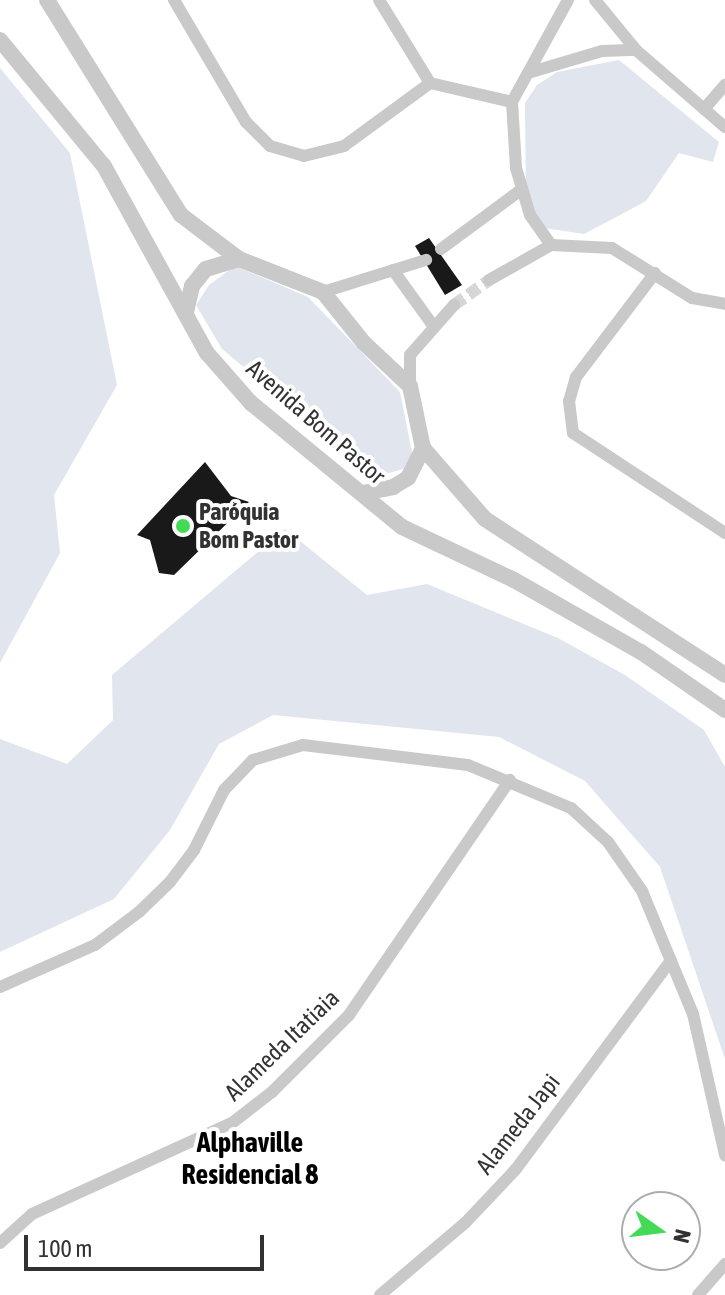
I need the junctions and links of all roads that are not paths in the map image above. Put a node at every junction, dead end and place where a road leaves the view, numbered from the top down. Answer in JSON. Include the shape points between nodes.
{"nodes":[{"id":1,"x":47,"y":0,"type":"edge"},
{"id":2,"x":174,"y":0,"type":"edge"},
{"id":3,"x":379,"y":0,"type":"edge"},
{"id":4,"x":568,"y":0,"type":"edge"},
{"id":5,"x":595,"y":0,"type":"edge"},
{"id":6,"x":0,"y":40,"type":"edge"},
{"id":7,"x":636,"y":50,"type":"junction"},
{"id":8,"x":528,"y":73,"type":"junction"},
{"id":9,"x":430,"y":83,"type":"junction"},
{"id":10,"x":725,"y":85,"type":"edge"},
{"id":11,"x":512,"y":102,"type":"junction"},
{"id":12,"x":704,"y":109,"type":"junction"},
{"id":13,"x":725,"y":127,"type":"edge"},
{"id":14,"x":522,"y":189,"type":"junction"},
{"id":15,"x":554,"y":246,"type":"junction"},
{"id":16,"x":441,"y":249,"type":"dead end"},
{"id":17,"x":239,"y":259,"type":"junction"},
{"id":18,"x":426,"y":260,"type":"dead end"},
{"id":19,"x":393,"y":270,"type":"junction"},
{"id":20,"x":655,"y":273,"type":"junction"},
{"id":21,"x":489,"y":280,"type":"tunnel mouth"},
{"id":22,"x":323,"y":292,"type":"junction"},
{"id":23,"x":725,"y":304,"type":"edge"},
{"id":24,"x":454,"y":305,"type":"tunnel mouth"},
{"id":25,"x":186,"y":312,"type":"junction"},
{"id":26,"x":434,"y":327,"type":"junction"},
{"id":27,"x":410,"y":386,"type":"junction"},
{"id":28,"x":423,"y":448,"type":"junction"},
{"id":29,"x":363,"y":493,"type":"junction"},
{"id":30,"x":725,"y":533,"type":"edge"},
{"id":31,"x":725,"y":675,"type":"edge"},
{"id":32,"x":725,"y":710,"type":"edge"},
{"id":33,"x":510,"y":780,"type":"junction"},
{"id":34,"x":671,"y":960,"type":"junction"},
{"id":35,"x":0,"y":987,"type":"edge"},
{"id":36,"x":725,"y":1155,"type":"edge"},
{"id":37,"x":0,"y":1243,"type":"edge"},
{"id":38,"x":725,"y":1264,"type":"edge"},
{"id":39,"x":380,"y":1295,"type":"edge"},
{"id":40,"x":698,"y":1295,"type":"edge"}],
"edges":[{"from":1,"to":17,"type":"street","via":[[181,215]]},
{"from":2,"to":9,"type":"street","via":[[246,122],[270,146],[304,156],[344,146]]},
{"from":3,"to":9,"type":"street"},
{"from":4,"to":8,"type":"street"},
{"from":5,"to":7,"type":"street"},
{"from":6,"to":25,"type":"street","name":"Avenida Bom Pastor","via":[[104,166]]},
{"from":7,"to":8,"type":"street","via":[[602,51]]},
{"from":7,"to":12,"type":"street"},
{"from":8,"to":11,"type":"street"},
{"from":9,"to":11,"type":"street"},
{"from":10,"to":12,"type":"street"},
{"from":11,"to":14,"type":"street"},
{"from":12,"to":13,"type":"street"},
{"from":14,"to":15,"type":"street","via":[[530,215]]},
{"from":14,"to":16,"type":"street"},
{"from":15,"to":20,"type":"street","via":[[612,248]]},
{"from":15,"to":21,"type":"street"},
{"from":17,"to":22,"type":"street"},
{"from":17,"to":25,"type":"street","via":[[206,269],[192,286]]},
{"from":18,"to":19,"type":"street"},
{"from":19,"to":22,"type":"street"},
{"from":19,"to":26,"type":"street"},
{"from":20,"to":23,"type":"street","via":[[692,298]]},
{"from":20,"to":30,"type":"street","via":[[576,377],[569,401],[573,433]]},
{"from":22,"to":27,"type":"street","via":[[364,343]]},
{"from":24,"to":26,"type":"street"},
{"from":25,"to":29,"type":"street","name":"Avenida Bom Pastor","via":[[207,353],[233,385]]},
{"from":26,"to":27,"type":"street","via":[[410,355]]},
{"from":27,"to":28,"type":"street"},
{"from":28,"to":29,"type":"street","via":[[408,478]]},
{"from":28,"to":31,"type":"street","via":[[485,519]]},
{"from":29,"to":32,"type":"street","name":"Avenida Bom Pastor","via":[[402,527],[514,580],[641,652]]},
{"from":33,"to":34,"type":"street","via":[[571,808],[608,842],[642,891]]},
{"from":33,"to":35,"type":"street","via":[[468,765],[420,758],[303,745],[276,750],[235,774],[194,850],[139,912],[95,945]]},
{"from":33,"to":37,"type":"street","name":"Alameda Itatiaia","via":[[349,1015],[272,1092],[207,1136],[32,1214]]},
{"from":34,"to":36,"type":"street","via":[[693,1014]]},
{"from":34,"to":39,"type":"street","name":"Alameda Japi","via":[[516,1169],[465,1223]]},
{"from":38,"to":40,"type":"street"}]}
